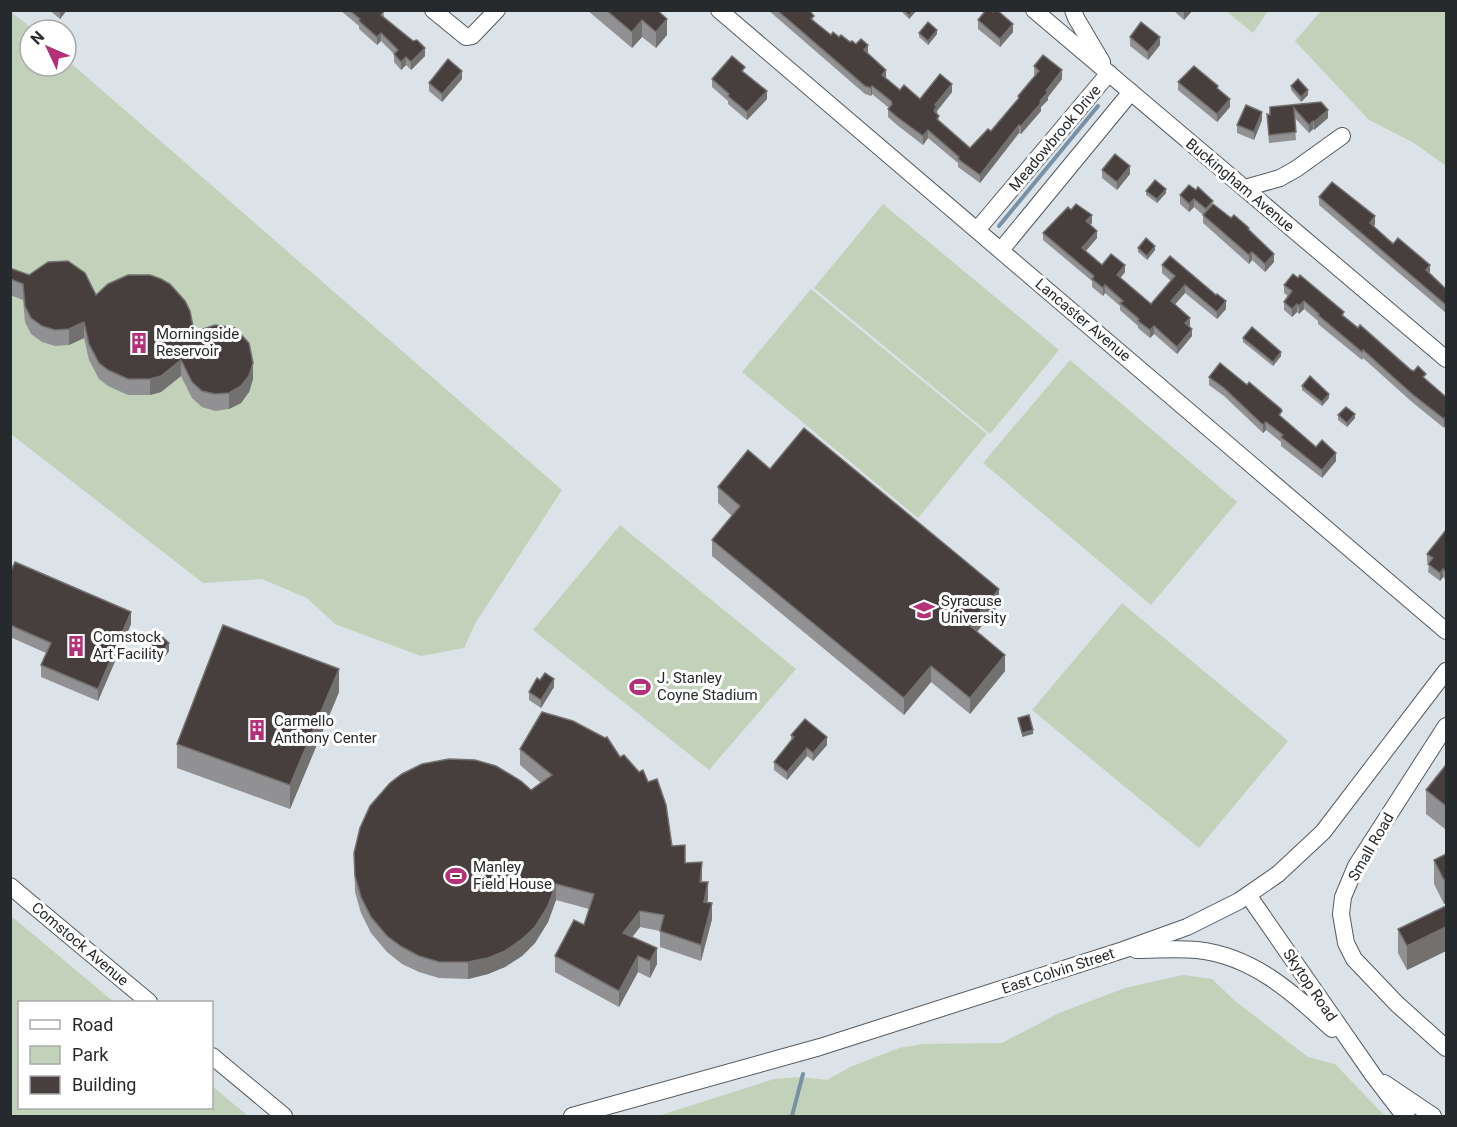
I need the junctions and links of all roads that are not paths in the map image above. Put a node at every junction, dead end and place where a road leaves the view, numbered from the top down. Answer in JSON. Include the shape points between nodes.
{"nodes":[{"id":1,"x":432,"y":10,"type":"edge"},
{"id":2,"x":497,"y":10,"type":"edge"},
{"id":3,"x":719,"y":10,"type":"edge"},
{"id":4,"x":1034,"y":10,"type":"edge"},
{"id":5,"x":1044,"y":10,"type":"edge"},
{"id":6,"x":1073,"y":10,"type":"edge"},
{"id":7,"x":1061,"y":33,"type":"junction"},
{"id":8,"x":1109,"y":73,"type":"junction"},
{"id":9,"x":1131,"y":92,"type":"junction"},
{"id":10,"x":1342,"y":136,"type":"dead end"},
{"id":11,"x":1245,"y":188,"type":"junction"},
{"id":12,"x":977,"y":230,"type":"junction"},
{"id":13,"x":1001,"y":250,"type":"junction"},
{"id":14,"x":1446,"y":359,"type":"edge"},
{"id":15,"x":1446,"y":631,"type":"edge"},
{"id":16,"x":1446,"y":670,"type":"edge"},
{"id":17,"x":1446,"y":726,"type":"edge"},
{"id":18,"x":10,"y":886,"type":"edge"},
{"id":19,"x":1248,"y":895,"type":"junction"},
{"id":20,"x":1124,"y":950,"type":"junction"},
{"id":21,"x":148,"y":1001,"type":"edge"},
{"id":22,"x":1446,"y":1048,"type":"edge"},
{"id":23,"x":1355,"y":1050,"type":"junction"},
{"id":24,"x":213,"y":1057,"type":"edge"},
{"id":25,"x":1372,"y":1075,"type":"junction"},
{"id":26,"x":284,"y":1116,"type":"edge"},
{"id":27,"x":572,"y":1116,"type":"edge"},
{"id":28,"x":1407,"y":1116,"type":"edge"},
{"id":29,"x":1433,"y":1116,"type":"edge"}],
"edges":[{"from":1,"to":2,"type":"street","via":[[466,37],[472,36]]},
{"from":3,"to":12,"type":"street","name":"Lancaster Avenue"},
{"from":4,"to":7,"type":"street","name":"Buckingham Avenue"},
{"from":5,"to":7,"type":"street"},
{"from":6,"to":8,"type":"street","name":"Meadowbrook Drive"},
{"from":7,"to":8,"type":"street","name":"Buckingham Avenue"},
{"from":8,"to":9,"type":"street","name":"Buckingham Avenue"},
{"from":8,"to":12,"type":"street","name":"Meadowbrook Drive"},
{"from":9,"to":11,"type":"street","name":"Buckingham Avenue"},
{"from":9,"to":13,"type":"street","name":"Meadowbrook Drive"},
{"from":10,"to":11,"type":"street","via":[[1280,178]]},
{"from":11,"to":14,"type":"street","name":"Buckingham Avenue"},
{"from":12,"to":13,"type":"street","name":"Lancaster Avenue"},
{"from":13,"to":15,"type":"street","name":"Lancaster Avenue"},
{"from":16,"to":19,"type":"street","name":"East Colvin Street","via":[[1323,832],[1278,874]]},
{"from":17,"to":22,"type":"street","name":"Small Road","via":[[1356,866],[1343,897],[1341,914],[1354,959]]},
{"from":18,"to":21,"type":"street","name":"Comstock Avenue"},
{"from":19,"to":20,"type":"street","name":"East Colvin Street","via":[[1187,927]]},
{"from":19,"to":23,"type":"street","name":"Skytop Road"},
{"from":20,"to":23,"type":"street","via":[[1196,950],[1229,956],[1253,966],[1292,991]]},
{"from":20,"to":27,"type":"street","name":"East Colvin Street","via":[[820,1047]]},
{"from":23,"to":25,"type":"street","name":"Skytop Road"},
{"from":24,"to":26,"type":"street"},
{"from":25,"to":28,"type":"street","name":"Skytop Road"},
{"from":25,"to":29,"type":"street","name":"Skytop Road"}]}
